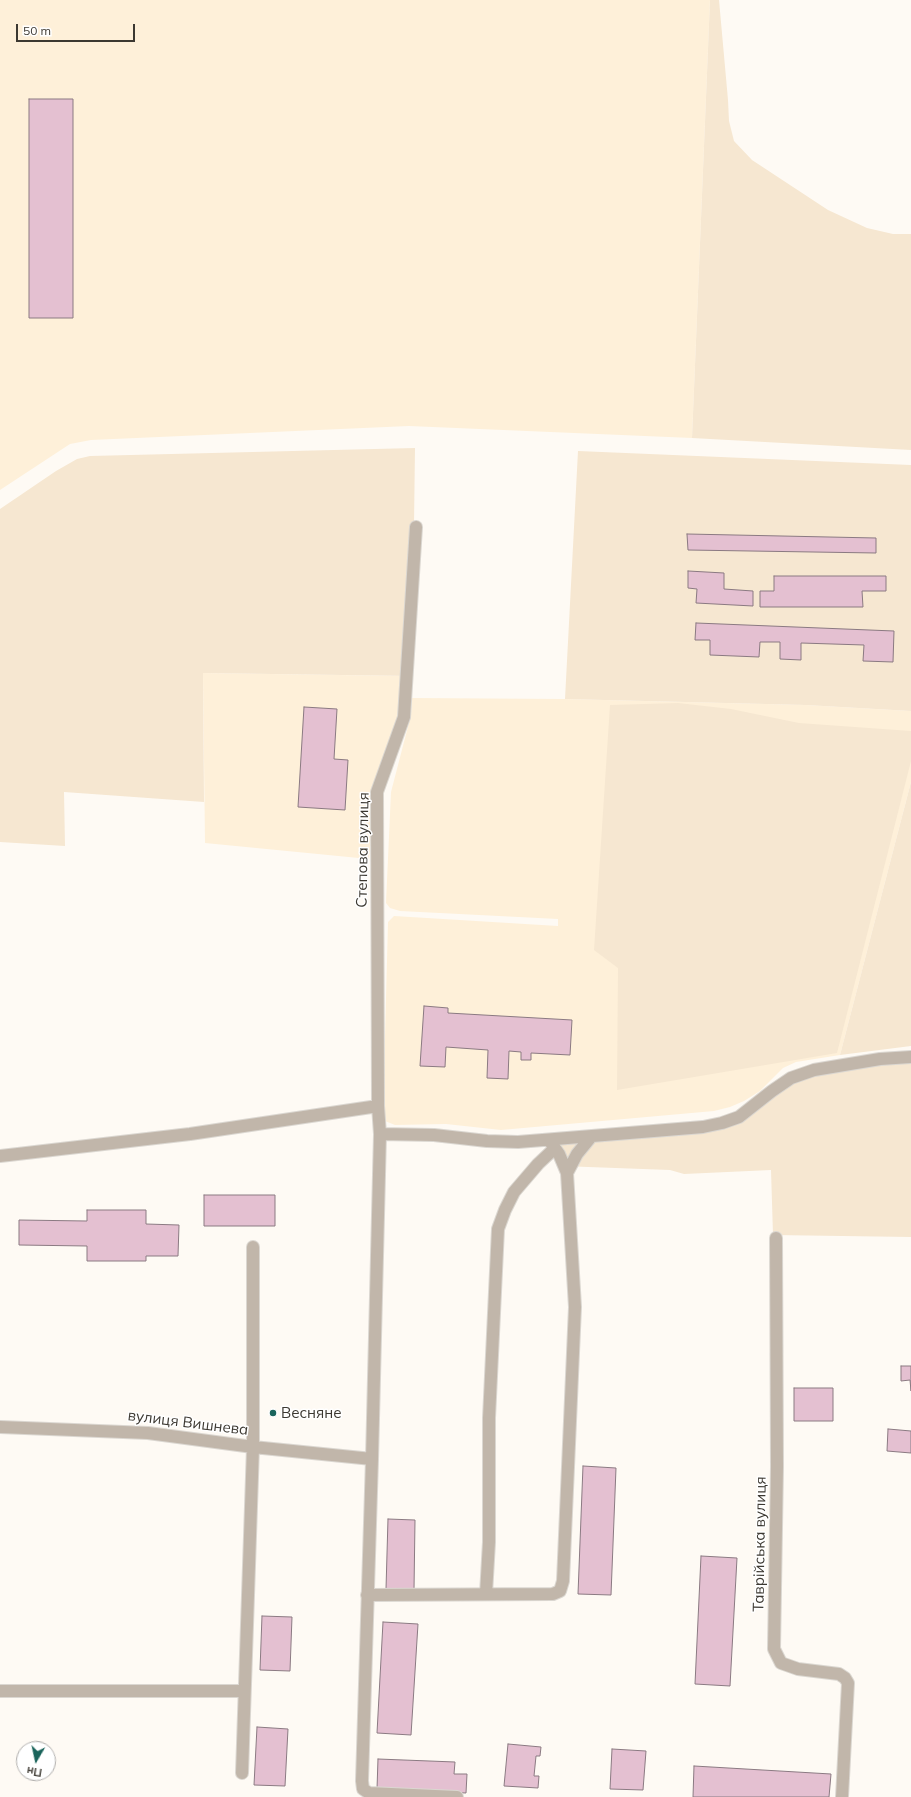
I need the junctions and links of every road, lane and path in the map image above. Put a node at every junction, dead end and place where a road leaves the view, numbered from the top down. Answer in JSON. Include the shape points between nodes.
{"nodes":[{"id":1,"x":416,"y":526,"type":"dead end"},
{"id":2,"x":911,"y":1057,"type":"edge"},
{"id":3,"x":378,"y":1106,"type":"junction"},
{"id":4,"x":380,"y":1134,"type":"junction"},
{"id":5,"x":591,"y":1137,"type":"junction"},
{"id":6,"x":552,"y":1144,"type":"junction"},
{"id":7,"x":0,"y":1156,"type":"edge"},
{"id":8,"x":567,"y":1173,"type":"junction"},
{"id":9,"x":776,"y":1238,"type":"dead end"},
{"id":10,"x":253,"y":1247,"type":"dead end"},
{"id":11,"x":0,"y":1427,"type":"edge"},
{"id":12,"x":253,"y":1447,"type":"junction"},
{"id":13,"x":372,"y":1459,"type":"junction"},
{"id":14,"x":486,"y":1594,"type":"junction"},
{"id":15,"x":367,"y":1595,"type":"junction"},
{"id":16,"x":0,"y":1691,"type":"edge"},
{"id":17,"x":244,"y":1691,"type":"junction"},
{"id":18,"x":242,"y":1773,"type":"dead end"},
{"id":19,"x":456,"y":1797,"type":"edge"},
{"id":20,"x":842,"y":1797,"type":"edge"}],
"edges":[{"from":1,"to":3,"type":"street","name":"Степова вулиця","via":[[404,717],[377,792]]},
{"from":2,"to":5,"type":"street","via":[[880,1059],[814,1070],[791,1078],[739,1117],[722,1123]]},
{"from":3,"to":4,"type":"street","name":"Степова вулиця"},
{"from":3,"to":7,"type":"street","via":[[190,1134]]},
{"from":4,"to":6,"type":"street","via":[[434,1135]]},
{"from":4,"to":13,"type":"street","name":"Степова вулиця"},
{"from":5,"to":6,"type":"street"},
{"from":5,"to":8,"type":"street","via":[[577,1154]]},
{"from":6,"to":8,"type":"street"},
{"from":6,"to":14,"type":"street","via":[[514,1192],[498,1229],[489,1418],[489,1542]]},
{"from":8,"to":14,"type":"street","via":[[575,1308],[563,1581],[560,1591],[553,1594]]},
{"from":9,"to":20,"type":"street","name":"Таврійська вулиця","via":[[777,1467],[774,1649],[781,1663],[798,1669],[839,1674],[848,1683]]},
{"from":10,"to":12,"type":"street"},
{"from":11,"to":12,"type":"street","name":"вулиця Вишнева","via":[[148,1432]]},
{"from":12,"to":13,"type":"street","name":"вулиця Вишнева"},
{"from":12,"to":17,"type":"street"},
{"from":13,"to":15,"type":"street","name":"Степова вулиця"},
{"from":14,"to":15,"type":"street"},
{"from":15,"to":19,"type":"street","name":"Степова вулиця","via":[[363,1789],[369,1793]]},
{"from":16,"to":17,"type":"street"},
{"from":17,"to":18,"type":"street"}]}
